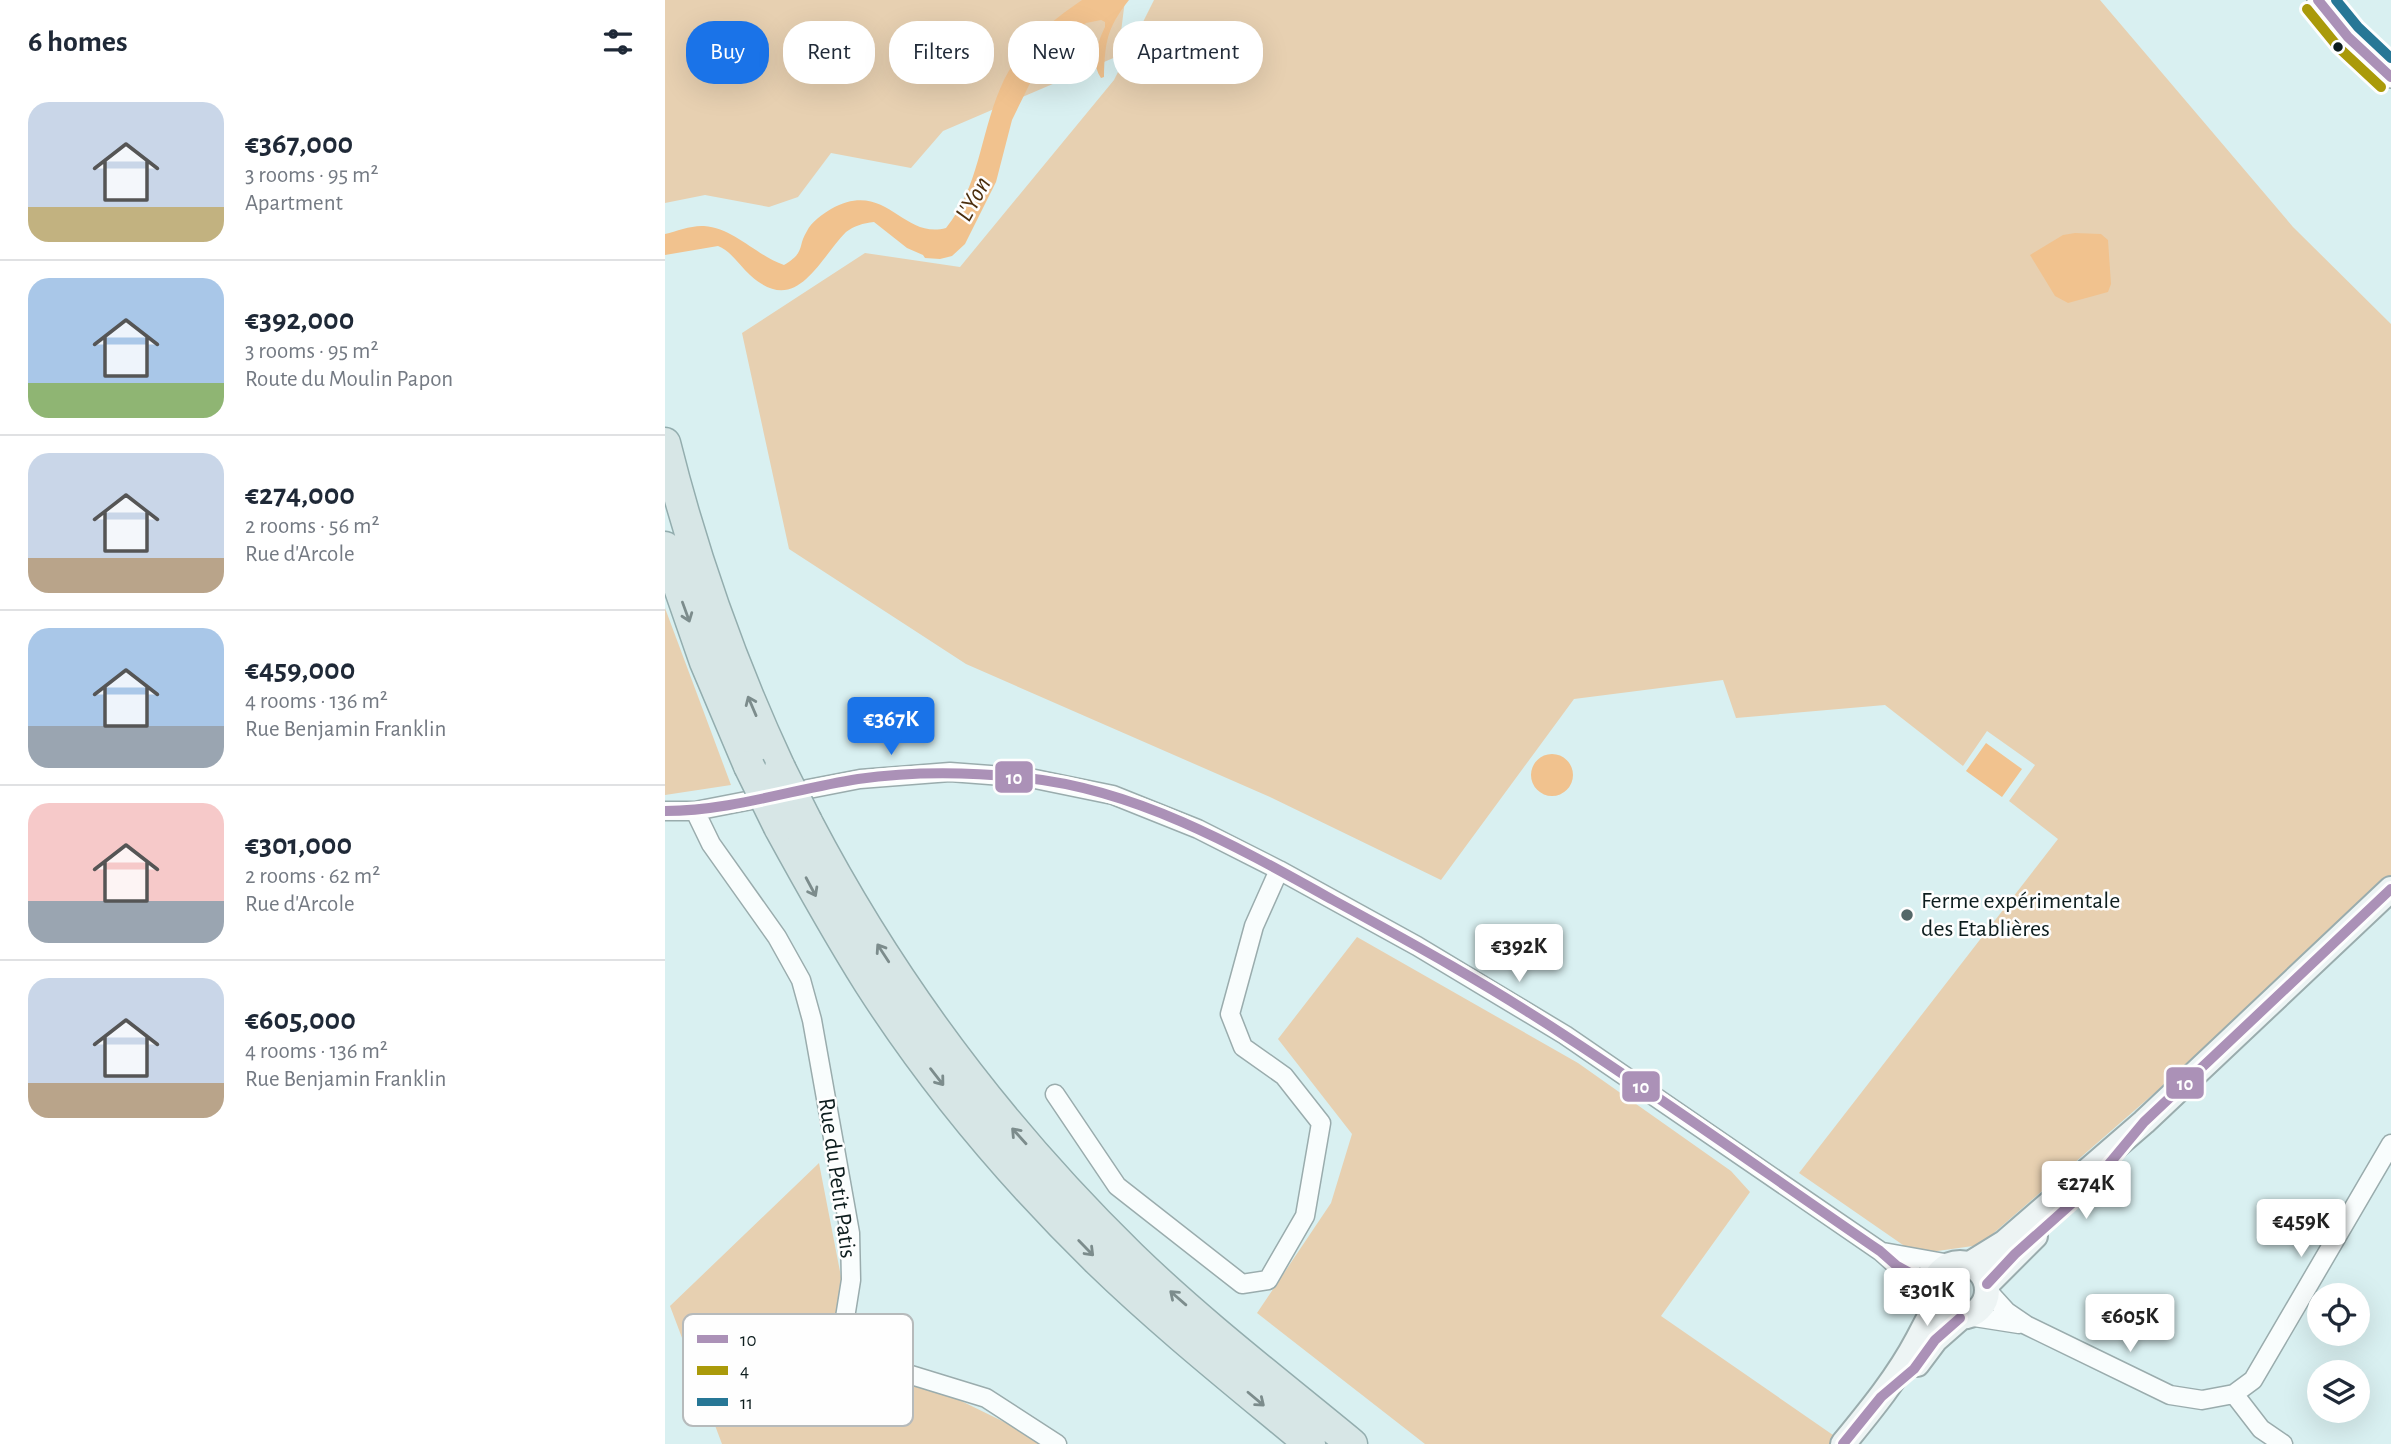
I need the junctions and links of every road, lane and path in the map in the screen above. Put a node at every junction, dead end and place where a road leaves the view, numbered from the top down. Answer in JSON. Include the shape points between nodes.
{"nodes":[{"id":1,"x":2299,"y":0,"type":"edge"},
{"id":2,"x":2312,"y":0,"type":"edge"},
{"id":3,"x":2318,"y":0,"type":"edge"},
{"id":4,"x":2391,"y":77,"type":"edge"},
{"id":5,"x":665,"y":443,"type":"edge"},
{"id":6,"x":665,"y":547,"type":"edge"},
{"id":7,"x":665,"y":811,"type":"edge"},
{"id":8,"x":695,"y":811,"type":"junction"},
{"id":9,"x":793,"y":824,"type":"junction"},
{"id":10,"x":1279,"y":870,"type":"junction"},
{"id":11,"x":2391,"y":889,"type":"edge"},
{"id":12,"x":1055,"y":1094,"type":"dead end"},
{"id":13,"x":2144,"y":1122,"type":"junction"},
{"id":14,"x":2391,"y":1144,"type":"edge"},
{"id":15,"x":1880,"y":1251,"type":"junction"},
{"id":16,"x":1960,"y":1264,"type":"junction"},
{"id":17,"x":1987,"y":1287,"type":"junction"},
{"id":18,"x":1935,"y":1295,"type":"junction"},
{"id":19,"x":846,"y":1314,"type":"edge"},
{"id":20,"x":1964,"y":1317,"type":"junction"},
{"id":21,"x":2026,"y":1325,"type":"junction"},
{"id":22,"x":913,"y":1376,"type":"edge"},
{"id":23,"x":2234,"y":1394,"type":"junction"},
{"id":24,"x":1881,"y":1398,"type":"junction"},
{"id":25,"x":1057,"y":1444,"type":"edge"},
{"id":26,"x":1310,"y":1444,"type":"edge"},
{"id":27,"x":1352,"y":1444,"type":"edge"},
{"id":28,"x":1843,"y":1444,"type":"edge"},
{"id":29,"x":2283,"y":1444,"type":"edge"}],
"edges":[{"from":1,"to":2,"type":"street"},
{"from":3,"to":4,"type":"street","via":[[2348,37]]},
{"from":9,"to":5,"type":"highway","one_way":true,"bridge":true,"via":[[780,768],[713,607]]},
{"from":6,"to":9,"type":"highway","one_way":true,"bridge":true,"via":[[705,662],[749,766]]},
{"from":7,"to":8,"type":"street"},
{"from":8,"to":10,"type":"street","via":[[860,779],[950,772],[1030,778],[1114,795],[1198,829]]},
{"from":8,"to":19,"type":"street","name":"Rue du Petit Patis","via":[[711,844],[777,937],[801,980],[850,1233],[851,1280]]},
{"from":9,"to":26,"type":"highway","one_way":true,"via":[[824,911],[921,1057],[1002,1158],[1097,1260]]},
{"from":27,"to":9,"type":"highway","one_way":true,"via":[[1219,1334],[1070,1194],[936,1031],[832,871]]},
{"from":10,"to":12,"type":"street","via":[[1254,926],[1230,1014],[1243,1048],[1284,1076],[1321,1123],[1305,1216],[1268,1280],[1242,1284],[1117,1186]]},
{"from":10,"to":15,"type":"street","via":[[1565,1035]]},
{"from":11,"to":13,"type":"main road"},
{"from":13,"to":16,"type":"main road","via":[[2004,1242]]},
{"from":13,"to":17,"type":"main road","via":[[2089,1188],[2015,1254]]},
{"from":14,"to":23,"type":"street","via":[[2253,1380]]},
{"from":15,"to":16,"type":"street"},
{"from":15,"to":18,"type":"street"},
{"from":16,"to":17,"type":"main road","via":[[1984,1276]]},
{"from":16,"to":18,"type":"main road","via":[[1942,1268]]},
{"from":17,"to":20,"type":"main road","via":[[1982,1306]]},
{"from":17,"to":21,"type":"street","via":[[2007,1312]]},
{"from":18,"to":20,"type":"main road","via":[[1943,1312]]},
{"from":18,"to":24,"type":"main road","via":[[1919,1338]]},
{"from":20,"to":21,"type":"street"},
{"from":20,"to":24,"type":"main road","via":[[1935,1340],[1914,1369]]},
{"from":21,"to":23,"type":"street","via":[[2170,1395],[2202,1400]]},
{"from":22,"to":25,"type":"street","name":"Rue du Petit Patis","via":[[986,1398]]},
{"from":23,"to":29,"type":"street","via":[[2261,1429]]},
{"from":24,"to":28,"type":"main road"}]}
